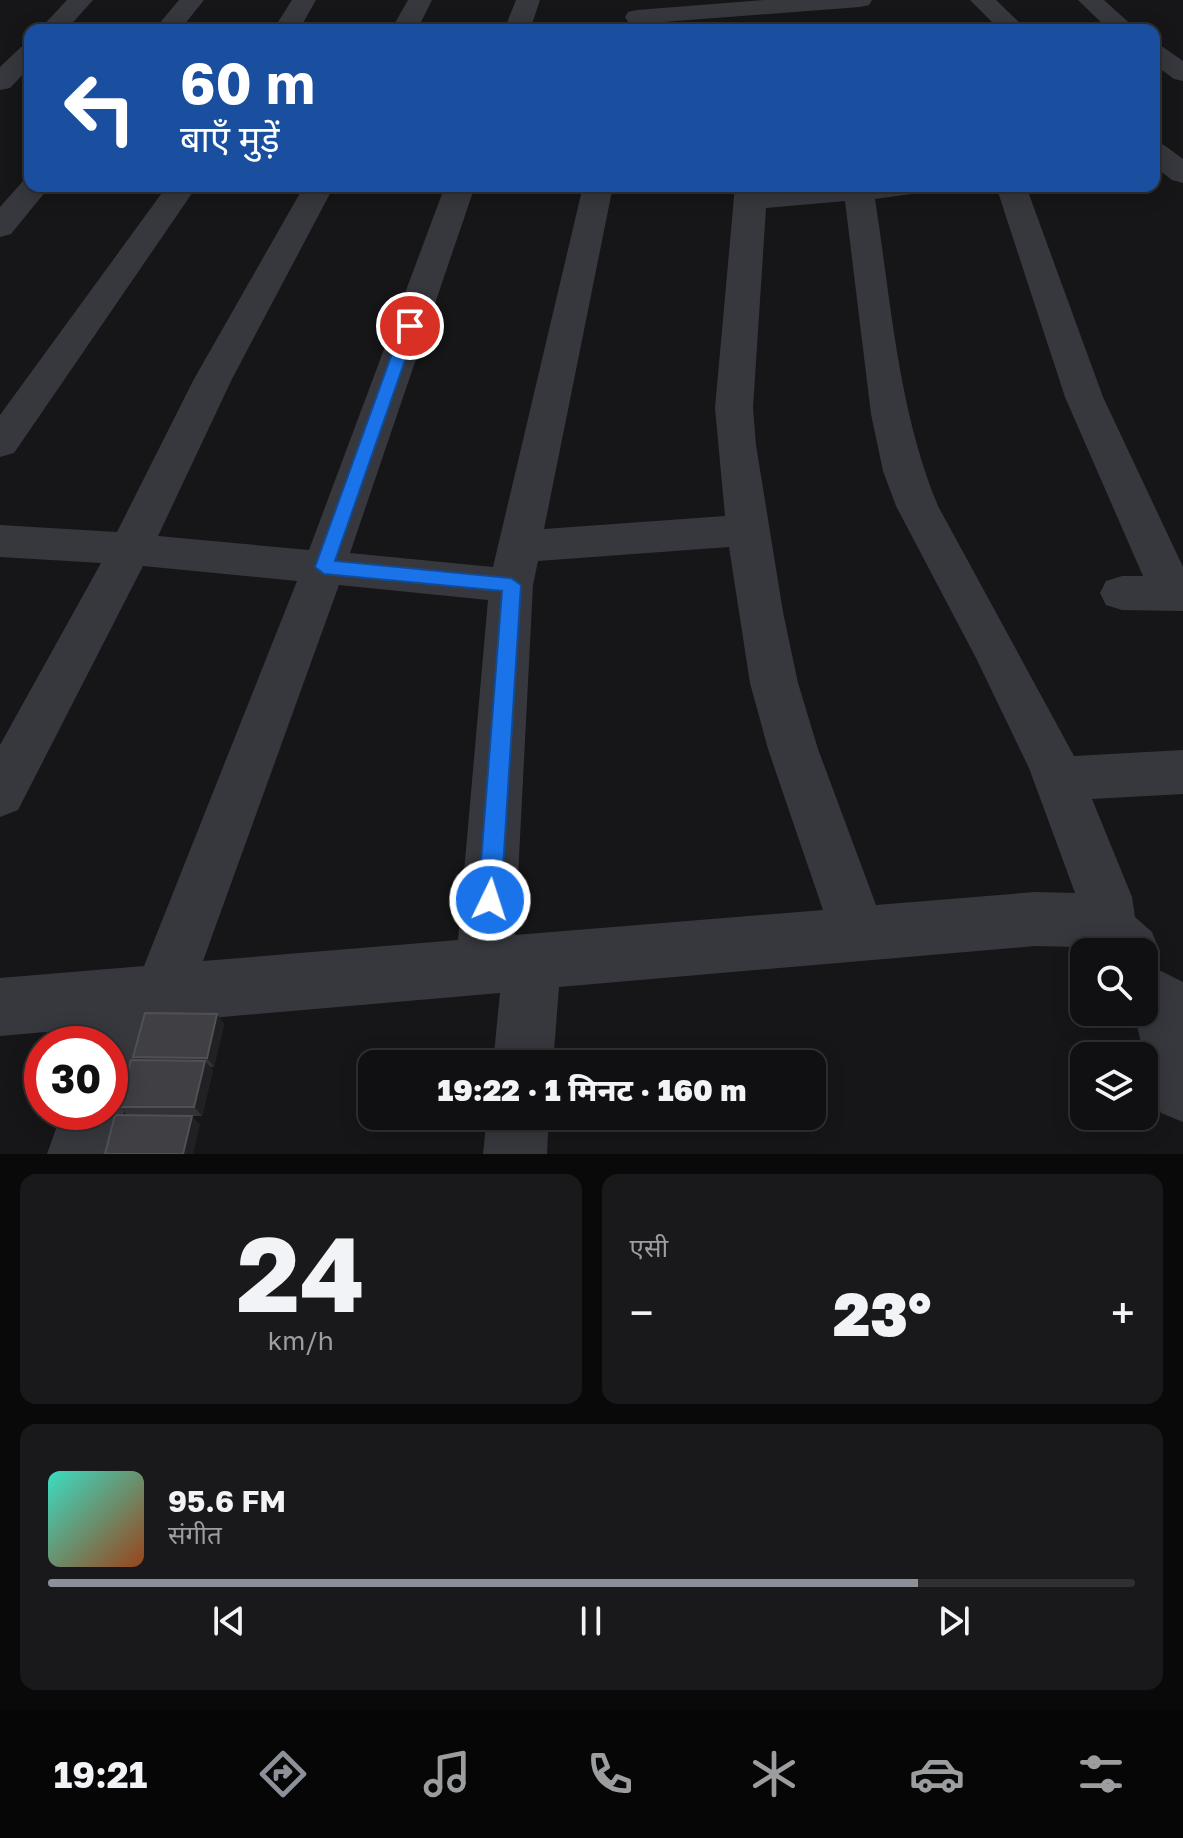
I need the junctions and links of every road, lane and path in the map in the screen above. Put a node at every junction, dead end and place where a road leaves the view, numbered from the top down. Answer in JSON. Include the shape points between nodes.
{"nodes":[{"id":1,"x":81,"y":0,"type":"edge"},
{"id":2,"x":192,"y":0,"type":"edge"},
{"id":3,"x":304,"y":0,"type":"edge"},
{"id":4,"x":420,"y":0,"type":"edge"},
{"id":5,"x":528,"y":0,"type":"edge"},
{"id":6,"x":847,"y":0,"type":"edge"},
{"id":7,"x":982,"y":0,"type":"edge"},
{"id":8,"x":1090,"y":0,"type":"edge"},
{"id":9,"x":790,"y":5,"type":"junction"},
{"id":10,"x":637,"y":16,"type":"edge"},
{"id":11,"x":58,"y":24,"type":"edge"},
{"id":12,"x":172,"y":24,"type":"edge"},
{"id":13,"x":290,"y":24,"type":"edge"},
{"id":14,"x":407,"y":24,"type":"edge"},
{"id":15,"x":519,"y":24,"type":"edge"},
{"id":16,"x":798,"y":24,"type":"edge"},
{"id":17,"x":1008,"y":24,"type":"edge"},
{"id":18,"x":1117,"y":24,"type":"edge"},
{"id":19,"x":1160,"y":56,"type":"edge"},
{"id":20,"x":24,"y":58,"type":"edge"},
{"id":21,"x":1183,"y":73,"type":"edge"},
{"id":22,"x":0,"y":82,"type":"edge"},
{"id":23,"x":1160,"y":156,"type":"edge"},
{"id":24,"x":1183,"y":174,"type":"edge"},
{"id":25,"x":29,"y":192,"type":"edge"},
{"id":26,"x":178,"y":192,"type":"edge"},
{"id":27,"x":316,"y":192,"type":"edge"},
{"id":28,"x":458,"y":192,"type":"edge"},
{"id":29,"x":597,"y":192,"type":"edge"},
{"id":30,"x":859,"y":192,"type":"edge"},
{"id":31,"x":1013,"y":192,"type":"edge"},
{"id":32,"x":750,"y":193,"type":"edge"},
{"id":33,"x":3,"y":219,"type":"edge"},
{"id":34,"x":0,"y":444,"type":"edge"},
{"id":35,"x":750,"y":530,"type":"junction"},
{"id":36,"x":0,"y":541,"type":"edge"},
{"id":37,"x":130,"y":549,"type":"junction"},
{"id":38,"x":515,"y":566,"type":"junction"},
{"id":39,"x":324,"y":567,"type":"junction"},
{"id":40,"x":1122,"y":593,"type":"dead end"},
{"id":41,"x":1178,"y":594,"type":"edge"},
{"id":42,"x":1183,"y":772,"type":"edge"},
{"id":43,"x":1058,"y":779,"type":"junction"},
{"id":44,"x":0,"y":794,"type":"edge"},
{"id":45,"x":859,"y":934,"type":"junction"},
{"id":46,"x":1101,"y":938,"type":"edge"},
{"id":47,"x":1127,"y":938,"type":"edge"},
{"id":48,"x":509,"y":962,"type":"junction"},
{"id":49,"x":147,"y":995,"type":"junction"},
{"id":50,"x":0,"y":1007,"type":"edge"},
{"id":51,"x":1158,"y":1011,"type":"edge"},
{"id":52,"x":128,"y":1029,"type":"edge"},
{"id":53,"x":521,"y":1050,"type":"edge"},
{"id":54,"x":1183,"y":1091,"type":"edge"},
{"id":55,"x":87,"y":1130,"type":"edge"},
{"id":56,"x":517,"y":1130,"type":"edge"},
{"id":57,"x":79,"y":1154,"type":"edge"},
{"id":58,"x":515,"y":1154,"type":"edge"}],
"edges":[{"from":1,"to":11,"type":"street"},
{"from":2,"to":12,"type":"street"},
{"from":3,"to":13,"type":"street"},
{"from":4,"to":14,"type":"street"},
{"from":5,"to":15,"type":"street"},
{"from":6,"to":9,"type":"street"},
{"from":7,"to":17,"type":"street"},
{"from":8,"to":18,"type":"street"},
{"from":9,"to":10,"type":"street"},
{"from":9,"to":16,"type":"street"},
{"from":19,"to":21,"type":"street"},
{"from":20,"to":22,"type":"street"},
{"from":23,"to":24,"type":"street"},
{"from":25,"to":33,"type":"street"},
{"from":26,"to":34,"type":"street"},
{"from":27,"to":37,"type":"street","via":[[213,379]]},
{"from":28,"to":39,"type":"street"},
{"from":29,"to":38,"type":"street"},
{"from":30,"to":43,"type":"street","via":[[903,471]]},
{"from":31,"to":41,"type":"street","via":[[1084,397]]},
{"from":32,"to":35,"type":"street","via":[[734,408]]},
{"from":35,"to":38,"type":"street"},
{"from":35,"to":45,"type":"street","via":[[774,683]]},
{"from":36,"to":37,"type":"street"},
{"from":37,"to":39,"type":"street"},
{"from":37,"to":44,"type":"street"},
{"from":38,"to":39,"type":"street"},
{"from":38,"to":48,"type":"street"},
{"from":39,"to":49,"type":"street"},
{"from":40,"to":41,"type":"street"},
{"from":42,"to":43,"type":"street"},
{"from":43,"to":47,"type":"street","via":[[1104,897]]},
{"from":45,"to":46,"type":"street","via":[[1076,919]]},
{"from":45,"to":48,"type":"street"},
{"from":48,"to":49,"type":"street"},
{"from":48,"to":53,"type":"street"},
{"from":49,"to":50,"type":"street"},
{"from":49,"to":52,"type":"street"},
{"from":51,"to":54,"type":"street"},
{"from":55,"to":57,"type":"street"},
{"from":56,"to":58,"type":"street"}]}
